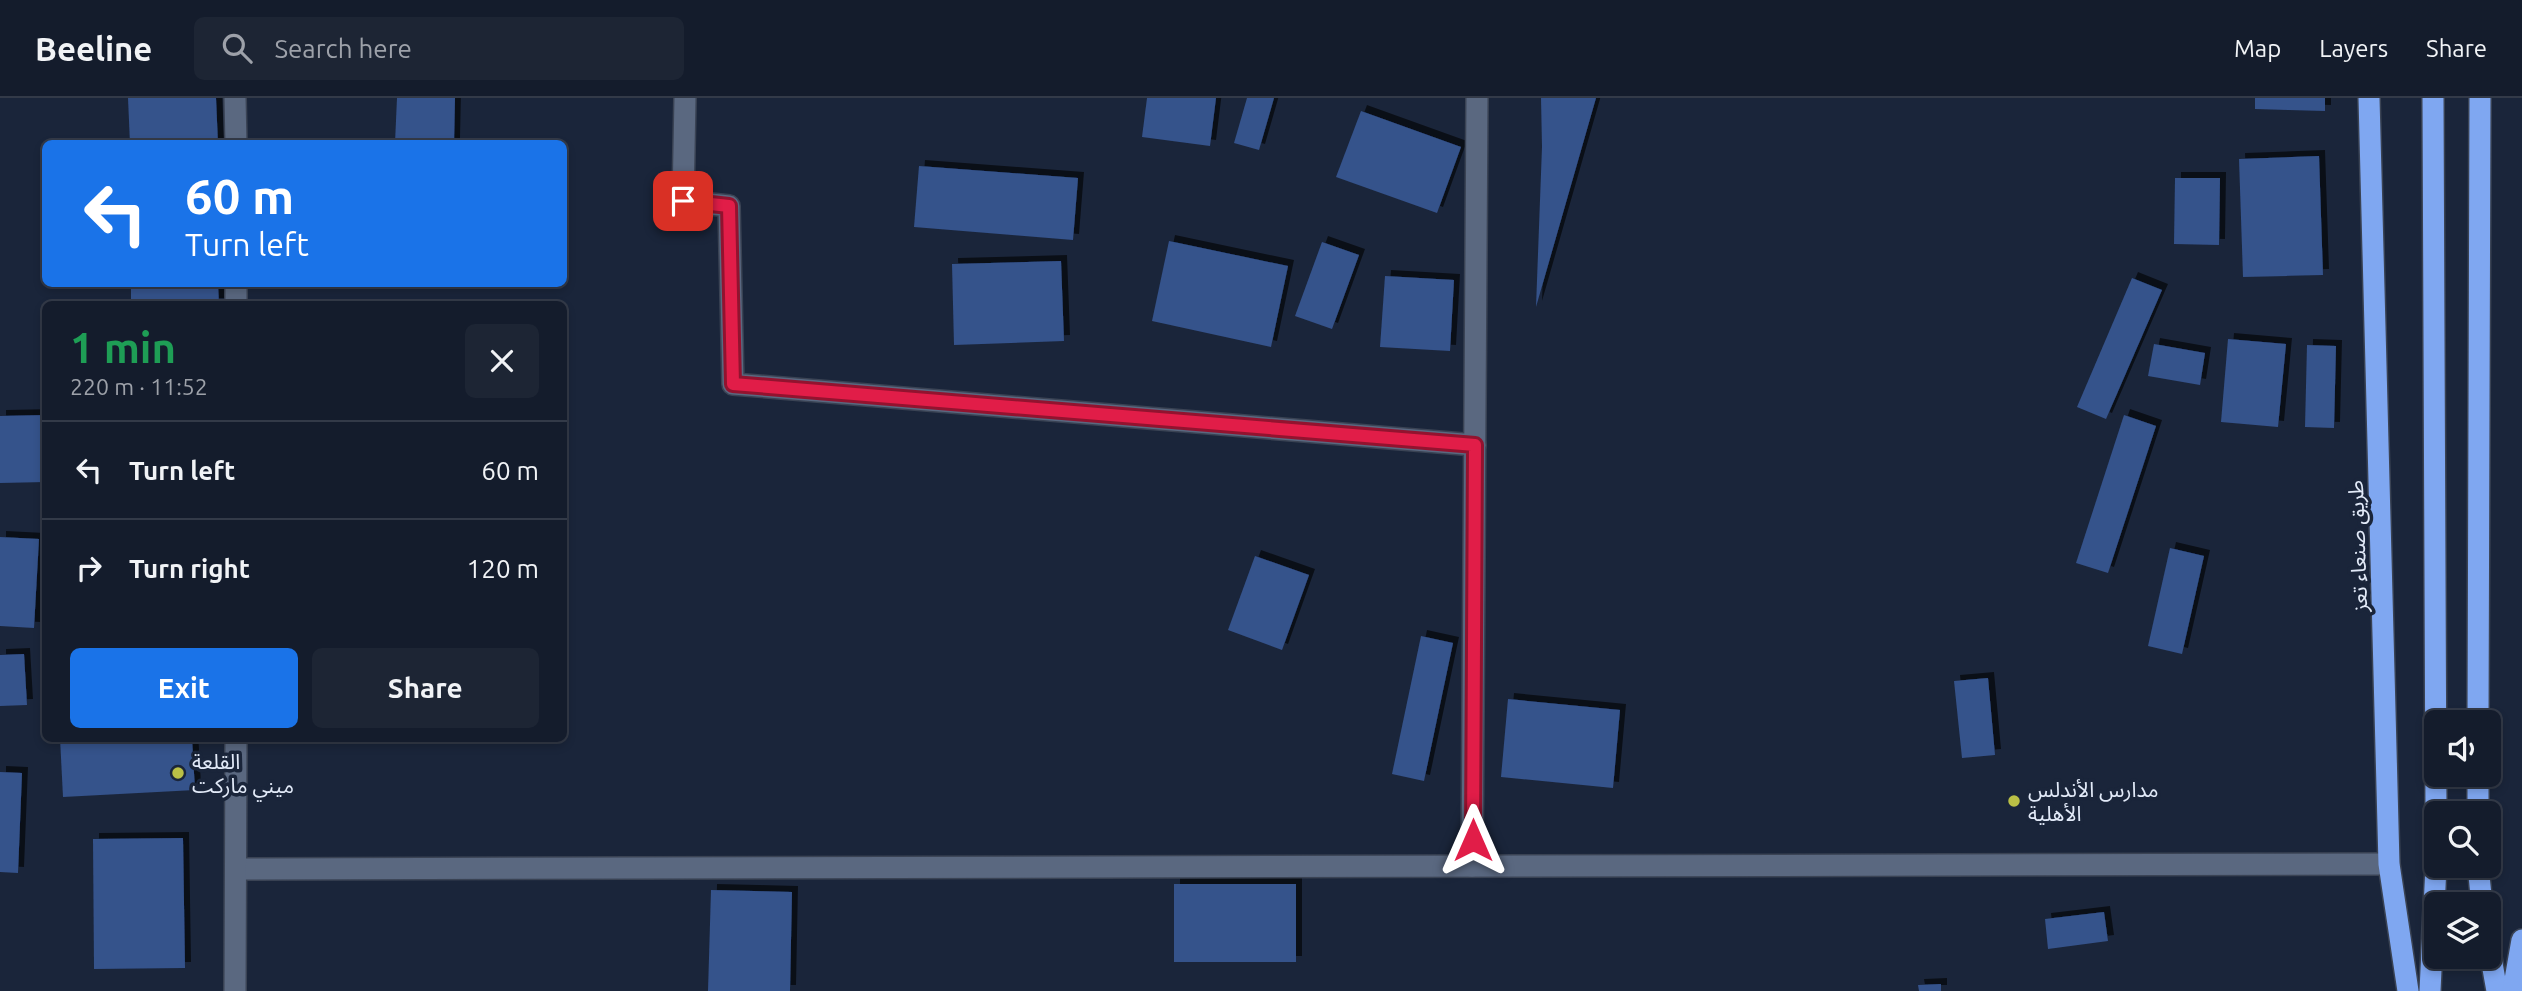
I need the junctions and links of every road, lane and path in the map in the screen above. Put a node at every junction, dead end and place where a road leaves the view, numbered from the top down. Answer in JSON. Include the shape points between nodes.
{"nodes":[{"id":1,"x":236,"y":98,"type":"edge"},
{"id":2,"x":685,"y":98,"type":"edge"},
{"id":3,"x":1478,"y":98,"type":"edge"},
{"id":4,"x":2369,"y":98,"type":"edge"},
{"id":5,"x":2433,"y":98,"type":"edge"},
{"id":6,"x":2480,"y":98,"type":"edge"},
{"id":7,"x":236,"y":140,"type":"edge"},
{"id":8,"x":1475,"y":445,"type":"junction"},
{"id":9,"x":2478,"y":710,"type":"edge"},
{"id":10,"x":236,"y":742,"type":"edge"},
{"id":11,"x":2436,"y":801,"type":"edge"},
{"id":12,"x":2389,"y":864,"type":"junction"},
{"id":13,"x":1472,"y":866,"type":"junction"},
{"id":14,"x":236,"y":869,"type":"junction"},
{"id":15,"x":2435,"y":878,"type":"edge"},
{"id":16,"x":2522,"y":940,"type":"edge"},
{"id":17,"x":2493,"y":969,"type":"edge"},
{"id":18,"x":235,"y":991,"type":"edge"},
{"id":19,"x":2408,"y":991,"type":"edge"},
{"id":20,"x":2430,"y":991,"type":"edge"},
{"id":21,"x":2497,"y":991,"type":"edge"},
{"id":22,"x":2512,"y":991,"type":"edge"}],
"edges":[{"from":1,"to":7,"type":"street"},
{"from":2,"to":8,"type":"street","via":[[683,201],[729,206],[733,384]]},
{"from":3,"to":8,"type":"street"},
{"from":4,"to":12,"type":"highway","name":"طريق صنعاء تعز"},
{"from":5,"to":11,"type":"highway"},
{"from":6,"to":9,"type":"highway"},
{"from":8,"to":13,"type":"street"},
{"from":10,"to":14,"type":"street"},
{"from":12,"to":13,"type":"street"},
{"from":12,"to":19,"type":"highway","name":"طريق صنعاء تعز"},
{"from":13,"to":14,"type":"street"},
{"from":14,"to":18,"type":"street"},
{"from":15,"to":20,"type":"highway"},
{"from":16,"to":22,"type":"highway"},
{"from":17,"to":21,"type":"highway"}]}
